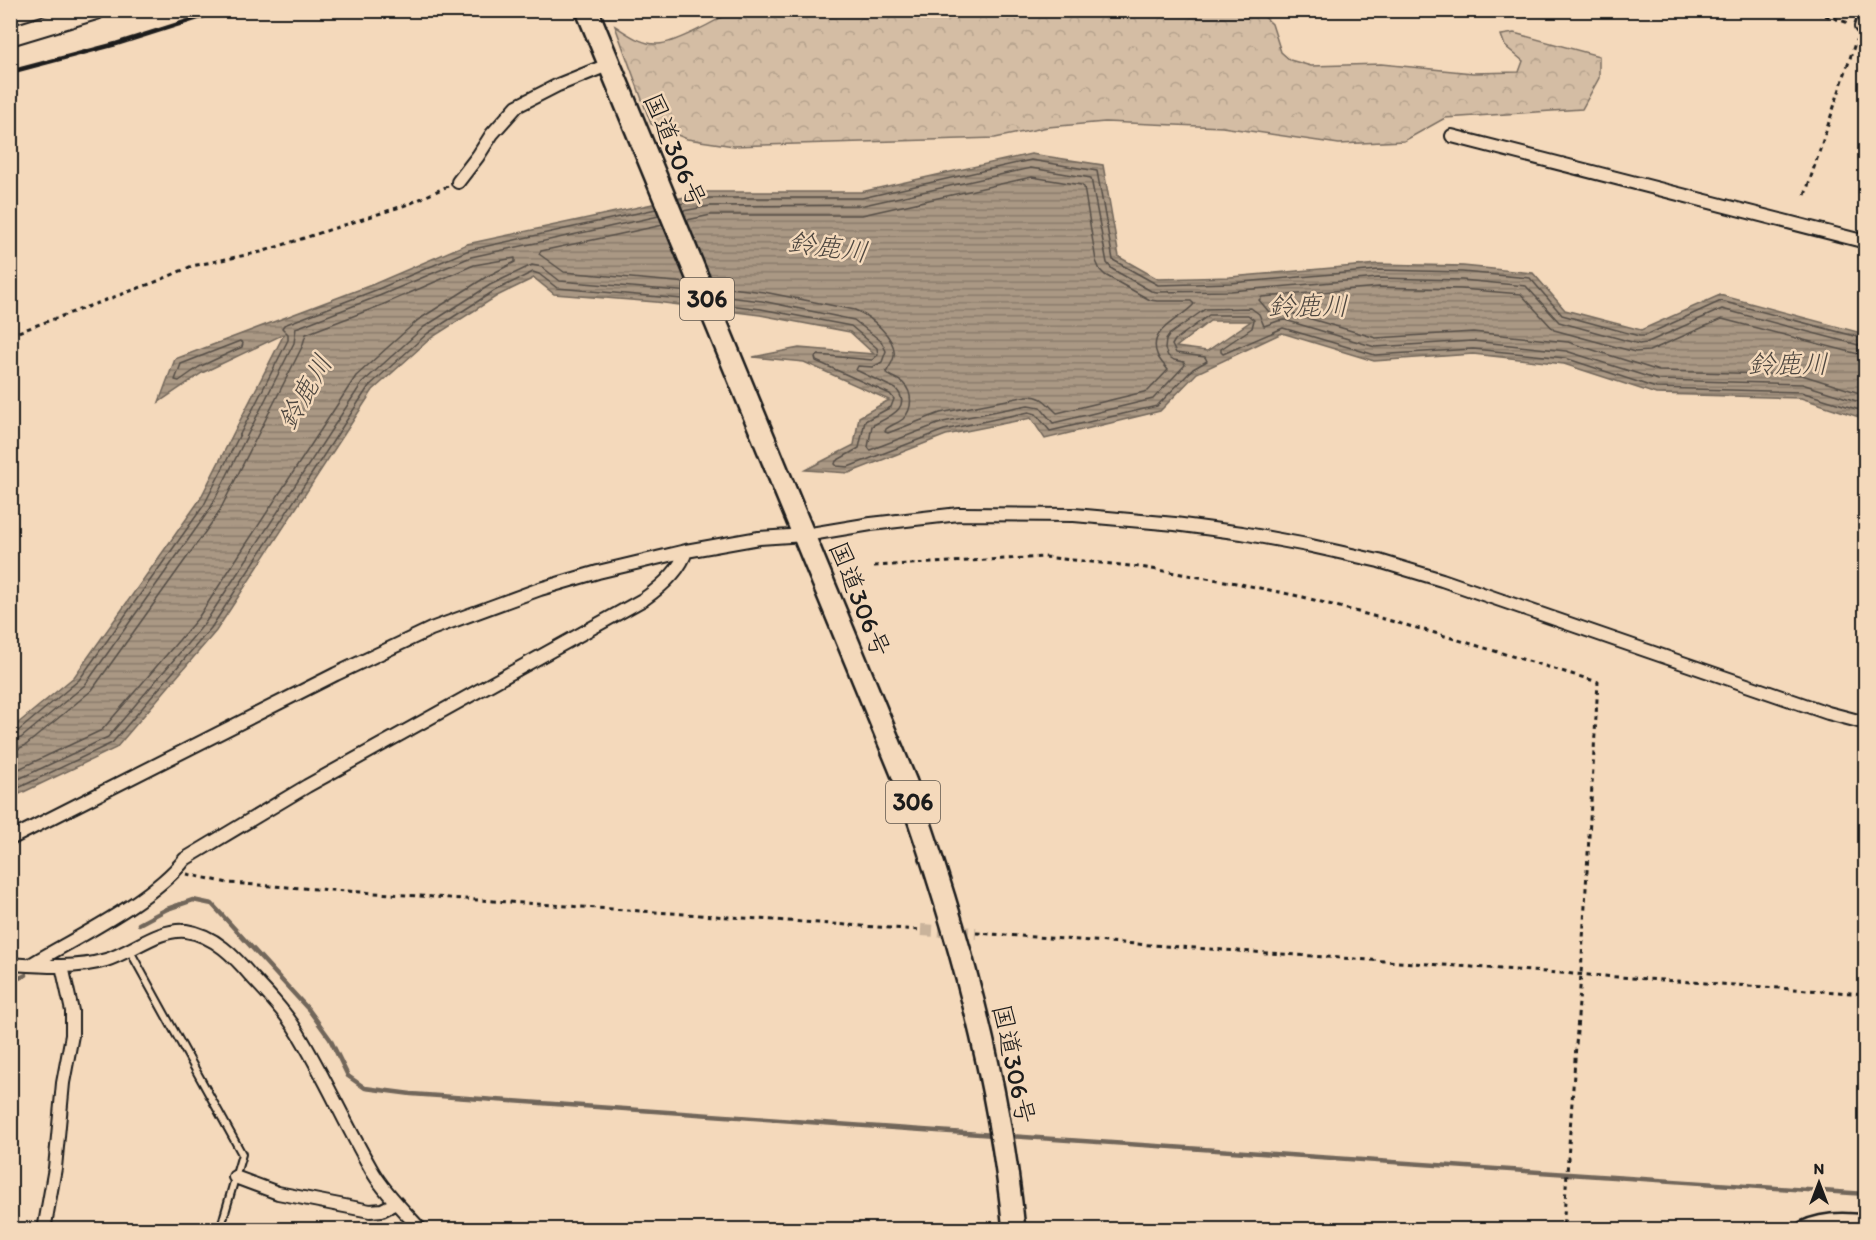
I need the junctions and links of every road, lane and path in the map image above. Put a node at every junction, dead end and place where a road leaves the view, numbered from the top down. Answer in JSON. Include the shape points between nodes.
{"nodes":[{"id":1,"x":96,"y":10,"type":"edge"},
{"id":2,"x":587,"y":10,"type":"edge"},
{"id":3,"x":1808,"y":10,"type":"edge"},
{"id":4,"x":1866,"y":13,"type":"edge"},
{"id":5,"x":1861,"y":27,"type":"junction"},
{"id":6,"x":10,"y":36,"type":"edge"},
{"id":7,"x":609,"y":62,"type":"junction"},
{"id":8,"x":1452,"y":136,"type":"dead end"},
{"id":9,"x":458,"y":182,"type":"joint"},
{"id":10,"x":1805,"y":195,"type":"dead end"},
{"id":11,"x":1866,"y":242,"type":"edge"},
{"id":12,"x":10,"y":335,"type":"edge"},
{"id":13,"x":802,"y":528,"type":"junction"},
{"id":14,"x":686,"y":551,"type":"junction"},
{"id":15,"x":874,"y":566,"type":"dead end"},
{"id":16,"x":1866,"y":723,"type":"edge"},
{"id":17,"x":10,"y":839,"type":"edge"},
{"id":18,"x":174,"y":873,"type":"junction"},
{"id":19,"x":921,"y":930,"type":"tunnel mouth"},
{"id":20,"x":976,"y":933,"type":"tunnel mouth"},
{"id":21,"x":130,"y":951,"type":"junction"},
{"id":22,"x":10,"y":964,"type":"edge"},
{"id":23,"x":30,"y":965,"type":"junction"},
{"id":24,"x":62,"y":966,"type":"junction"},
{"id":25,"x":1581,"y":974,"type":"junction"},
{"id":26,"x":1866,"y":994,"type":"edge"},
{"id":27,"x":235,"y":1177,"type":"junction"},
{"id":28,"x":396,"y":1203,"type":"junction"},
{"id":29,"x":1866,"y":1224,"type":"edge"},
{"id":30,"x":44,"y":1230,"type":"edge"},
{"id":31,"x":220,"y":1230,"type":"edge"},
{"id":32,"x":421,"y":1230,"type":"edge"},
{"id":33,"x":1014,"y":1230,"type":"edge"},
{"id":34,"x":1563,"y":1230,"type":"edge"},
{"id":35,"x":1804,"y":1230,"type":"edge"}],
"edges":[{"from":1,"to":6,"type":"main road"},
{"from":2,"to":7,"type":"highway","name":"国道306号","number":"306"},
{"from":3,"to":5,"type":"path"},
{"from":4,"to":5,"type":"street"},
{"from":5,"to":10,"type":"path"},
{"from":7,"to":9,"type":"street","via":[[517,106]]},
{"from":7,"to":13,"type":"highway","name":"国道306号","number":"306"},
{"from":8,"to":11,"type":"street"},
{"from":9,"to":12,"type":"path","via":[[409,204],[261,252],[192,266]]},
{"from":13,"to":14,"type":"street"},
{"from":13,"to":16,"type":"street","via":[[959,514],[1074,515],[1242,533],[1368,559],[1442,580]]},
{"from":13,"to":33,"type":"highway","name":"国道306号","number":"306","via":[[906,783],[953,926],[992,1078]]},
{"from":14,"to":17,"type":"street","via":[[540,589],[431,629]]},
{"from":14,"to":18,"type":"street","via":[[683,562],[644,599],[307,786],[185,859]]},
{"from":15,"to":25,"type":"path","via":[[1044,557],[1140,567],[1303,597],[1598,682]]},
{"from":18,"to":19,"type":"path","via":[[240,884]]},
{"from":18,"to":23,"type":"street","via":[[125,909]]},
{"from":20,"to":25,"type":"path"},
{"from":21,"to":24,"type":"street","via":[[105,960]]},
{"from":21,"to":27,"type":"lane","via":[[242,1154]]},
{"from":21,"to":28,"type":"street","via":[[158,935],[183,931],[209,939],[241,963],[298,1032],[375,1175]]},
{"from":22,"to":23,"type":"street"},
{"from":23,"to":24,"type":"street"},
{"from":24,"to":30,"type":"street","via":[[72,1011],[72,1035]]},
{"from":25,"to":26,"type":"path"},
{"from":25,"to":34,"type":"path"},
{"from":27,"to":28,"type":"street","via":[[278,1192],[370,1211]]},
{"from":27,"to":31,"type":"lane"},
{"from":28,"to":32,"type":"street"},
{"from":29,"to":35,"type":"street","via":[[1846,1221]]}]}
